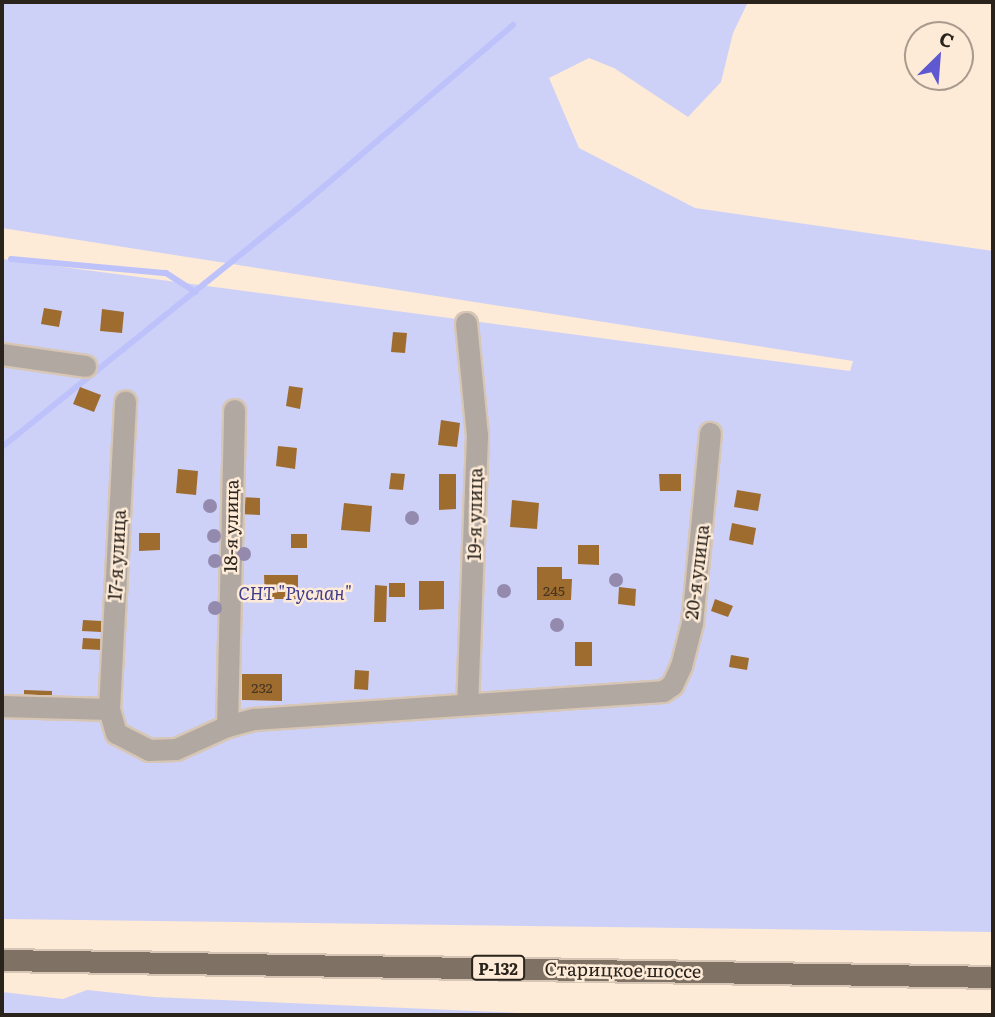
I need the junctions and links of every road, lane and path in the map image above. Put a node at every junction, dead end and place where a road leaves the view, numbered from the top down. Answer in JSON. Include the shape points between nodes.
{"nodes":[{"id":1,"x":466,"y":324,"type":"dead end"},
{"id":2,"x":2,"y":355,"type":"edge"},
{"id":3,"x":85,"y":366,"type":"dead end"},
{"id":4,"x":125,"y":401,"type":"dead end"},
{"id":5,"x":234,"y":410,"type":"dead end"},
{"id":6,"x":710,"y":433,"type":"dead end"},
{"id":7,"x":467,"y":704,"type":"junction"},
{"id":8,"x":2,"y":706,"type":"edge"},
{"id":9,"x":109,"y":709,"type":"junction"},
{"id":10,"x":226,"y":726,"type":"junction"},
{"id":11,"x":2,"y":960,"type":"edge"},
{"id":12,"x":993,"y":976,"type":"edge"}],
"edges":[{"from":1,"to":7,"type":"street","name":"19-я улица","via":[[477,435]]},
{"from":2,"to":3,"type":"street"},
{"from":4,"to":9,"type":"street","name":"17-я улица"},
{"from":5,"to":10,"type":"street","name":"18-я улица"},
{"from":6,"to":7,"type":"street","name":"20-я улица","via":[[689,634],[672,685],[652,693]]},
{"from":7,"to":10,"type":"street","via":[[254,719]]},
{"from":8,"to":9,"type":"street"},
{"from":9,"to":10,"type":"street","via":[[116,733],[149,750],[199,742]]},
{"from":11,"to":12,"type":"main road","name":"Старицкое шоссе","number":"Р-132"}]}
